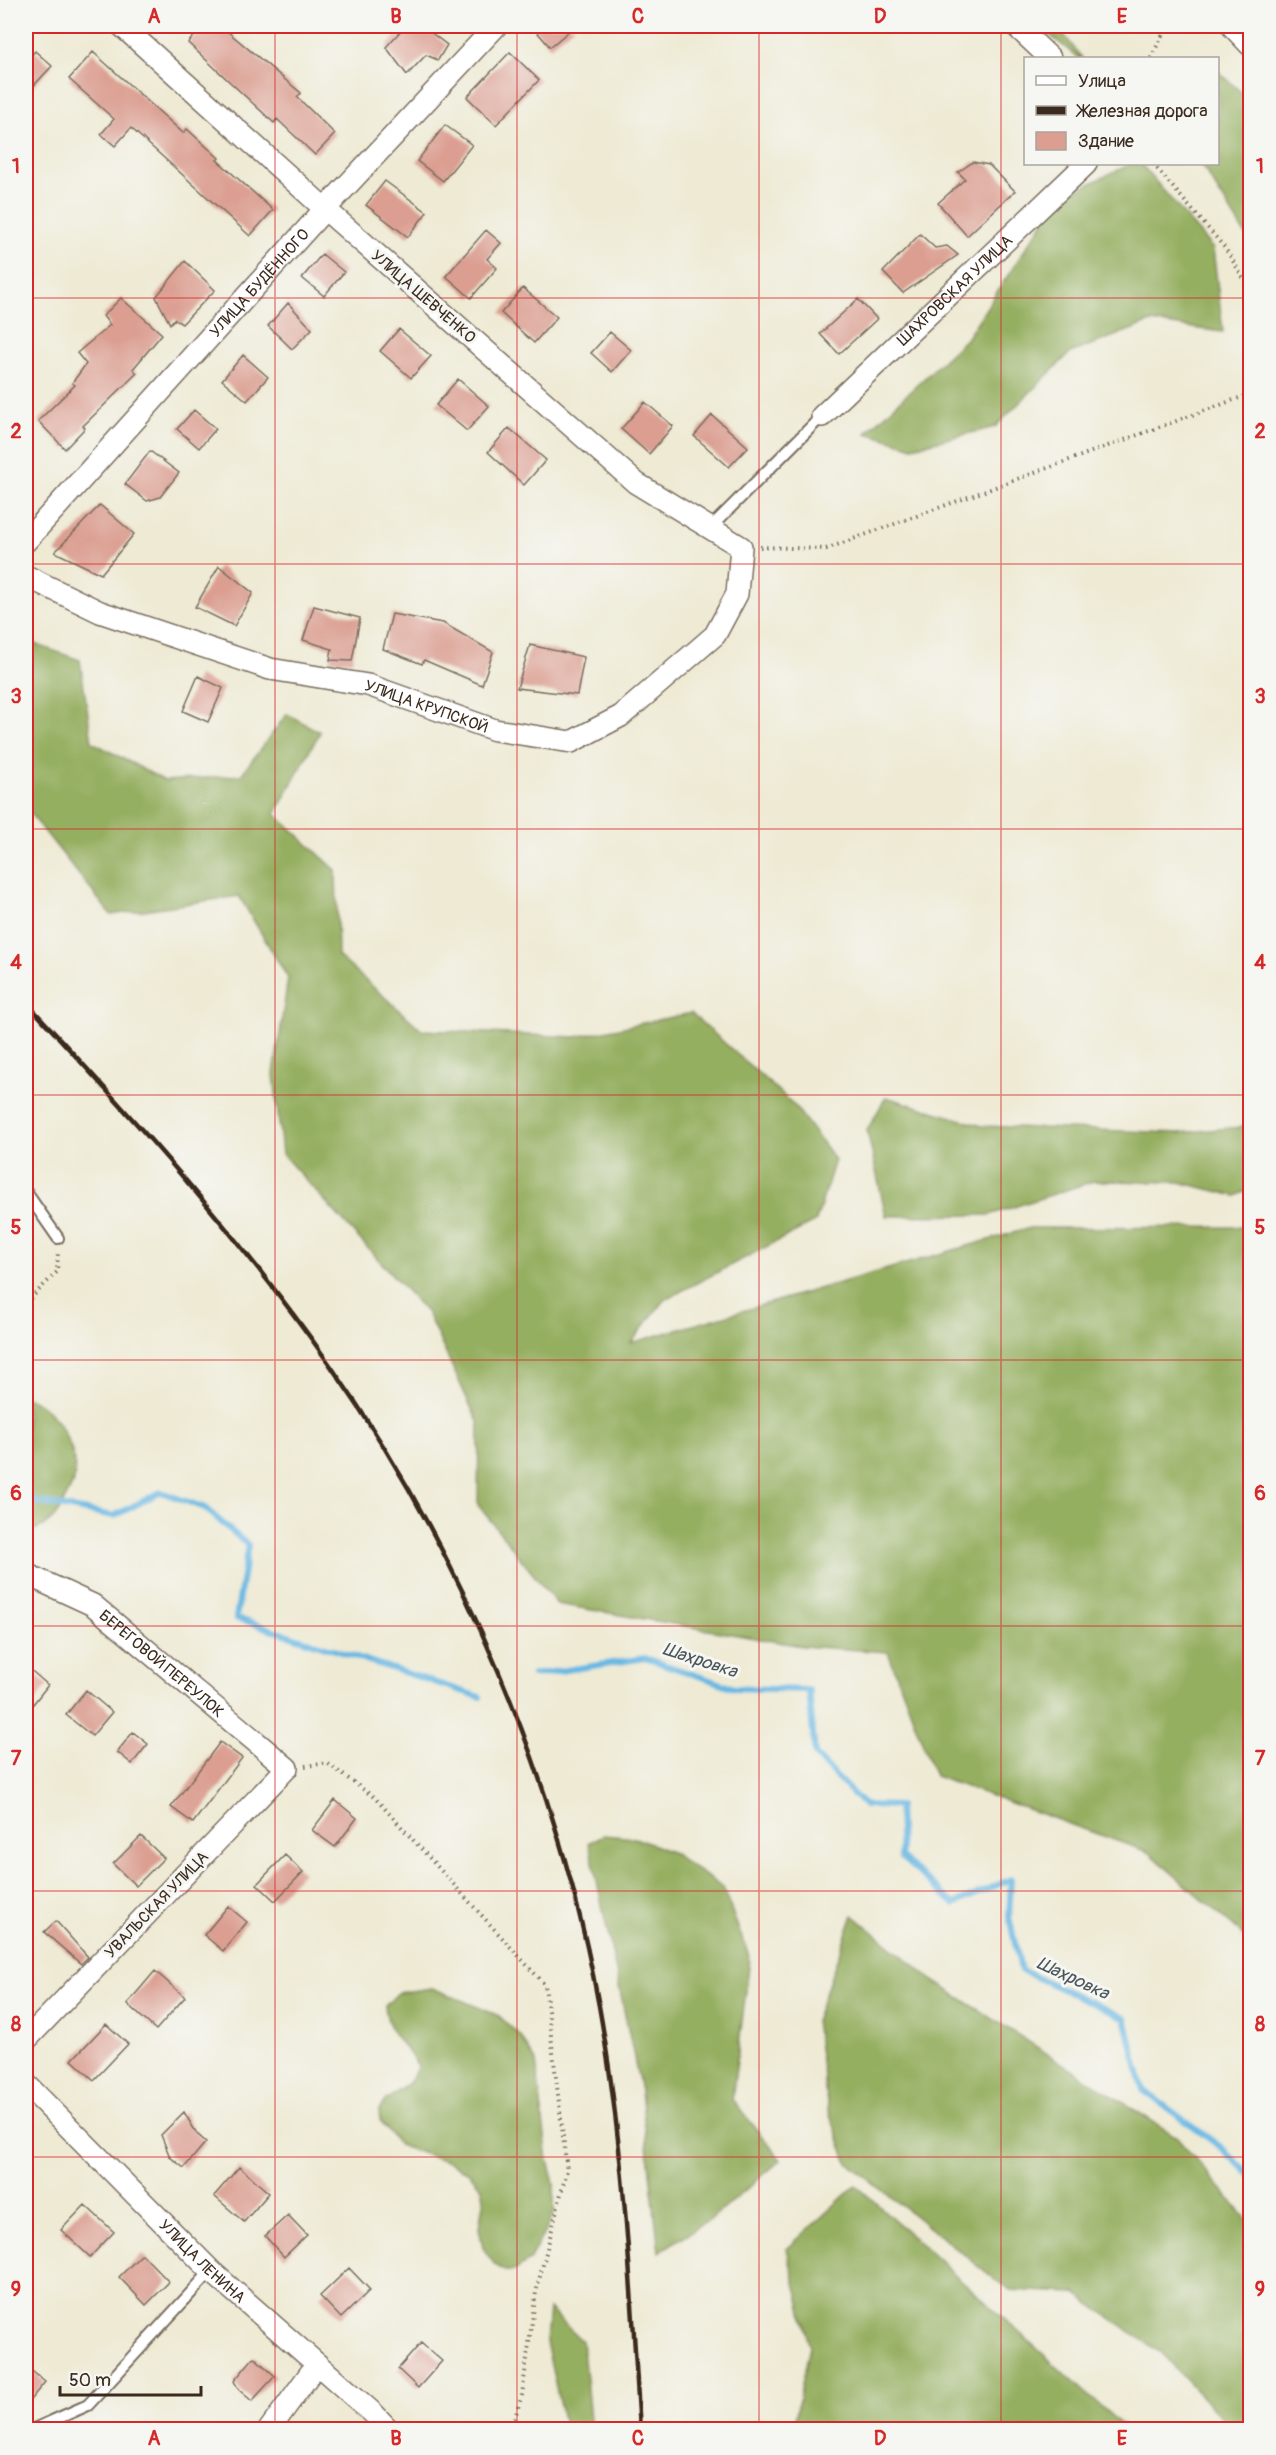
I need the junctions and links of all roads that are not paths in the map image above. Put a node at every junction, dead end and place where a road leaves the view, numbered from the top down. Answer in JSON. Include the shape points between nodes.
{"nodes":[{"id":1,"x":122,"y":26,"type":"edge"},
{"id":2,"x":496,"y":26,"type":"edge"},
{"id":3,"x":1016,"y":26,"type":"edge"},
{"id":4,"x":1232,"y":26,"type":"edge"},
{"id":5,"x":1251,"y":45,"type":"edge"},
{"id":6,"x":1049,"y":57,"type":"edge"},
{"id":7,"x":1085,"y":165,"type":"edge"},
{"id":8,"x":325,"y":209,"type":"junction"},
{"id":9,"x":822,"y":416,"type":"joint"},
{"id":10,"x":710,"y":528,"type":"junction"},
{"id":11,"x":26,"y":542,"type":"edge"},
{"id":12,"x":741,"y":547,"type":"joint"},
{"id":13,"x":26,"y":576,"type":"edge"},
{"id":14,"x":26,"y":1192,"type":"edge"},
{"id":15,"x":58,"y":1238,"type":"road end"},
{"id":16,"x":26,"y":1574,"type":"edge"},
{"id":17,"x":287,"y":1768,"type":"joint"},
{"id":18,"x":26,"y":2040,"type":"edge"},
{"id":19,"x":26,"y":2084,"type":"edge"},
{"id":20,"x":211,"y":2271,"type":"junction"},
{"id":21,"x":317,"y":2364,"type":"junction"},
{"id":22,"x":32,"y":2430,"type":"edge"},
{"id":23,"x":269,"y":2430,"type":"edge"},
{"id":24,"x":389,"y":2430,"type":"edge"}],
"edges":[{"from":1,"to":8,"type":"street","name":"УЛИЦА ШЕВЧЕНКО"},
{"from":2,"to":8,"type":"street","name":"УЛИЦА БУДЁННОГО"},
{"from":3,"to":6,"type":"street"},
{"from":4,"to":5,"type":"street"},
{"from":7,"to":9,"type":"street","name":"ШАХРОВСКАЯ УЛИЦА"},
{"from":8,"to":10,"type":"street","name":"УЛИЦА ШЕВЧЕНКО","via":[[636,483]]},
{"from":8,"to":11,"type":"street","name":"УЛИЦА БУДЁННОГО"},
{"from":9,"to":10,"type":"lane"},
{"from":10,"to":12,"type":"street","name":"УЛИЦА ШЕВЧЕНКО"},
{"from":12,"to":13,"type":"street","name":"УЛИЦА КРУПСКОЙ","via":[[737,594],[715,636],[621,716],[571,742],[495,730],[368,685],[270,669],[100,612]]},
{"from":14,"to":15,"type":"lane"},
{"from":16,"to":17,"type":"street","name":"БЕРЕГОВОЙ ПЕРЕУЛОК","via":[[93,1605]]},
{"from":17,"to":18,"type":"street","name":"УВАЛЬСКАЯ УЛИЦА"},
{"from":19,"to":20,"type":"street","name":"УЛИЦА ЛЕНИНА"},
{"from":20,"to":21,"type":"street","name":"УЛИЦА ЛЕНИНА"},
{"from":20,"to":22,"type":"lane","via":[[88,2405]]},
{"from":21,"to":23,"type":"street"},
{"from":21,"to":24,"type":"street","name":"УЛИЦА ЛЕНИНА"}]}
